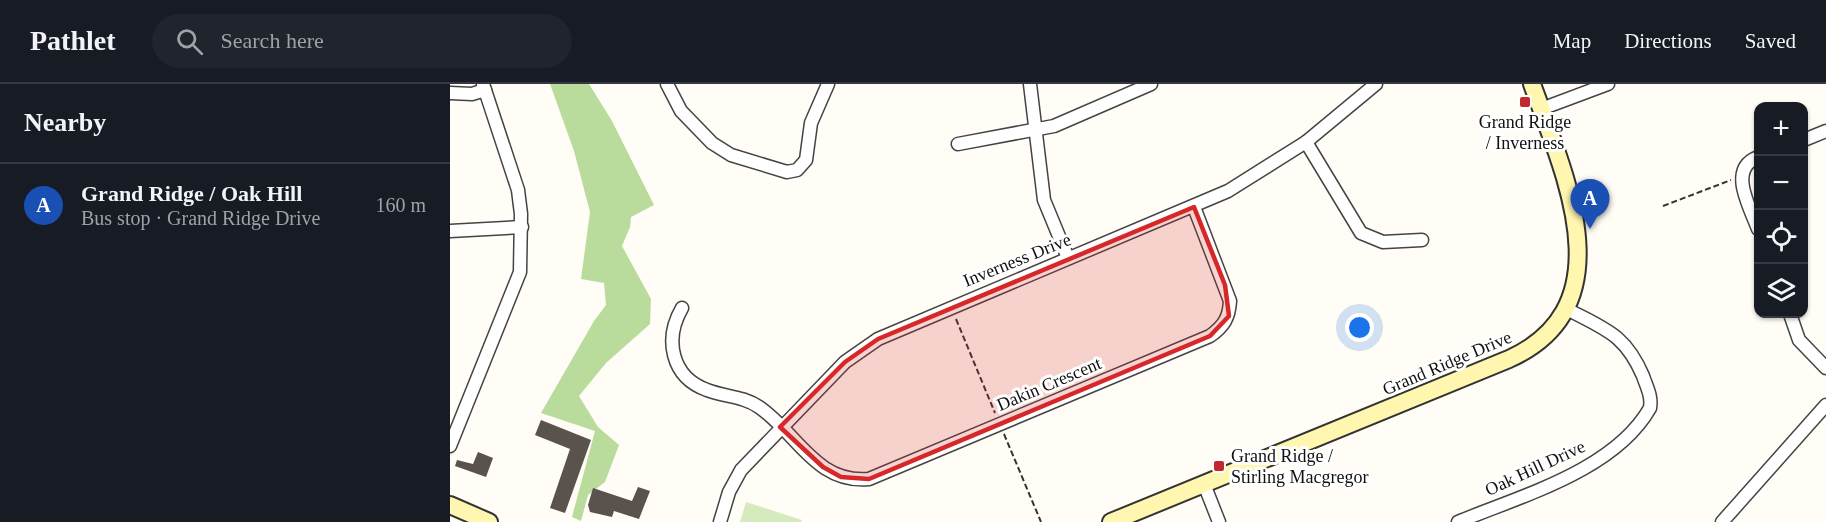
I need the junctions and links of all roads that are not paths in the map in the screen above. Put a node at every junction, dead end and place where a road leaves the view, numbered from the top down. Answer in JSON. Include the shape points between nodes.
{"nodes":[{"id":1,"x":667,"y":84,"type":"edge"},
{"id":2,"x":828,"y":84,"type":"edge"},
{"id":3,"x":1030,"y":84,"type":"edge"},
{"id":4,"x":1151,"y":84,"type":"edge"},
{"id":5,"x":1376,"y":84,"type":"edge"},
{"id":6,"x":1532,"y":84,"type":"edge"},
{"id":7,"x":1608,"y":84,"type":"edge"},
{"id":8,"x":484,"y":87,"type":"edge"},
{"id":9,"x":450,"y":93,"type":"edge"},
{"id":10,"x":1541,"y":109,"type":"junction"},
{"id":11,"x":1034,"y":130,"type":"junction"},
{"id":12,"x":1826,"y":131,"type":"edge"},
{"id":13,"x":1808,"y":138,"type":"edge"},
{"id":14,"x":1306,"y":142,"type":"junction"},
{"id":15,"x":958,"y":144,"type":"dead end"},
{"id":16,"x":1754,"y":159,"type":"edge"},
{"id":17,"x":1194,"y":207,"type":"junction"},
{"id":18,"x":1754,"y":216,"type":"edge"},
{"id":19,"x":522,"y":227,"type":"junction"},
{"id":20,"x":450,"y":231,"type":"edge"},
{"id":21,"x":1422,"y":240,"type":"dead end"},
{"id":22,"x":1068,"y":258,"type":"junction"},
{"id":23,"x":682,"y":308,"type":"dead end"},
{"id":24,"x":1567,"y":309,"type":"junction"},
{"id":25,"x":1791,"y":318,"type":"edge"},
{"id":26,"x":1826,"y":368,"type":"edge"},
{"id":27,"x":1826,"y":405,"type":"edge"},
{"id":28,"x":780,"y":427,"type":"junction"},
{"id":29,"x":450,"y":447,"type":"edge"},
{"id":30,"x":1204,"y":484,"type":"junction"},
{"id":31,"x":450,"y":505,"type":"edge"},
{"id":32,"x":489,"y":522,"type":"edge"},
{"id":33,"x":720,"y":522,"type":"edge"},
{"id":34,"x":1111,"y":522,"type":"edge"},
{"id":35,"x":1219,"y":522,"type":"edge"},
{"id":36,"x":1458,"y":522,"type":"edge"},
{"id":37,"x":1722,"y":522,"type":"edge"}],
"edges":[{"from":1,"to":2,"type":"street","via":[[681,111],[712,143],[731,155],[787,172],[797,170],[806,160],[811,123]]},
{"from":3,"to":11,"type":"street"},
{"from":4,"to":11,"type":"street","via":[[1054,126]]},
{"from":5,"to":14,"type":"street","name":"Inverness Drive"},
{"from":6,"to":10,"type":"street","name":"Grand Ridge Drive"},
{"from":7,"to":10,"type":"street"},
{"from":8,"to":9,"type":"street","via":[[472,94]]},
{"from":8,"to":19,"type":"street","via":[[518,190]]},
{"from":10,"to":24,"type":"street","name":"Grand Ridge Drive","via":[[1575,212],[1577,267]]},
{"from":11,"to":15,"type":"street"},
{"from":11,"to":22,"type":"street","via":[[1044,200]]},
{"from":12,"to":13,"type":"street"},
{"from":14,"to":17,"type":"street","name":"Inverness Drive","via":[[1228,191]]},
{"from":14,"to":21,"type":"street","via":[[1361,233],[1383,242]]},
{"from":16,"to":18,"type":"street","via":[[1746,164],[1742,177]]},
{"from":17,"to":22,"type":"street","name":"Inverness Drive"},
{"from":17,"to":28,"type":"street","name":"Dakin Crescent","via":[[1230,301],[1229,316],[1210,336],[870,479],[841,477],[823,467]]},
{"from":19,"to":20,"type":"street"},
{"from":19,"to":29,"type":"street","via":[[520,272],[514,291]]},
{"from":22,"to":28,"type":"street","name":"Inverness Drive","via":[[878,339],[845,362]]},
{"from":23,"to":28,"type":"street","name":"Dakin Crescent","via":[[671,342],[682,372],[706,390],[755,404]]},
{"from":24,"to":30,"type":"street","name":"Grand Ridge Drive","via":[[1555,327],[1524,352]]},
{"from":24,"to":36,"type":"street","name":"Oak Hill Drive","via":[[1627,345],[1649,392],[1650,408],[1615,447],[1592,464]]},
{"from":25,"to":26,"type":"street","via":[[1799,340]]},
{"from":27,"to":37,"type":"street"},
{"from":28,"to":33,"type":"street","name":"Inverness Drive","via":[[734,481]]},
{"from":30,"to":34,"type":"street","name":"Grand Ridge Drive"},
{"from":30,"to":35,"type":"street"},
{"from":31,"to":32,"type":"street"}]}
